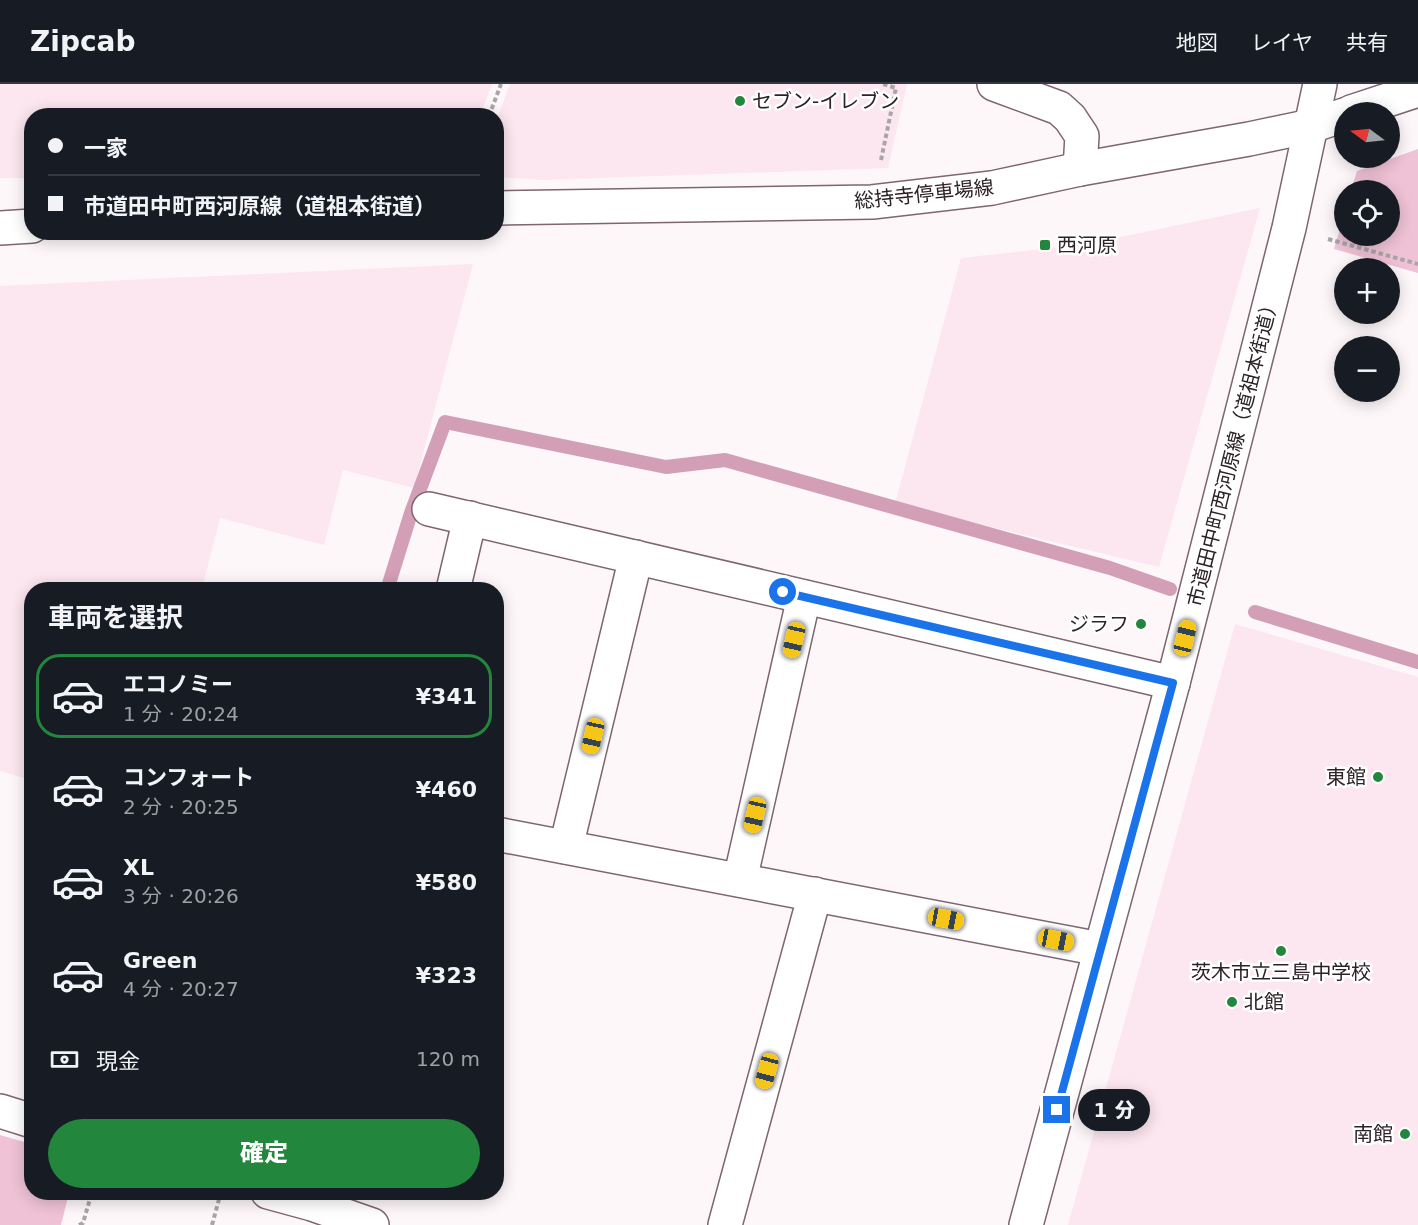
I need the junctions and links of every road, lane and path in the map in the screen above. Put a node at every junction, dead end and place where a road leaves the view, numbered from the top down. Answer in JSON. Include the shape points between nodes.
{"nodes":[{"id":1,"x":501,"y":84,"type":"edge"},
{"id":2,"x":883,"y":84,"type":"edge"},
{"id":3,"x":994,"y":84,"type":"edge"},
{"id":4,"x":1320,"y":84,"type":"edge"},
{"id":5,"x":1418,"y":90,"type":"edge"},
{"id":6,"x":1381,"y":102,"type":"edge"},
{"id":7,"x":492,"y":108,"type":"edge"},
{"id":8,"x":1334,"y":118,"type":"edge"},
{"id":9,"x":1311,"y":126,"type":"junction"},
{"id":10,"x":1080,"y":170,"type":"junction"},
{"id":11,"x":872,"y":202,"type":"junction"},
{"id":12,"x":504,"y":208,"type":"edge"},
{"id":13,"x":24,"y":226,"type":"edge"},
{"id":14,"x":0,"y":228,"type":"edge"},
{"id":15,"x":1289,"y":228,"type":"junction"},
{"id":16,"x":1418,"y":264,"type":"edge"},
{"id":17,"x":429,"y":509,"type":"dead end"},
{"id":18,"x":470,"y":518,"type":"junction"},
{"id":19,"x":636,"y":557,"type":"junction"},
{"id":20,"x":455,"y":582,"type":"edge"},
{"id":21,"x":804,"y":597,"type":"junction"},
{"id":22,"x":1173,"y":683,"type":"junction"},
{"id":23,"x":504,"y":835,"type":"edge"},
{"id":24,"x":566,"y":847,"type":"junction"},
{"id":25,"x":740,"y":880,"type":"junction"},
{"id":26,"x":815,"y":894,"type":"junction"},
{"id":27,"x":1100,"y":949,"type":"junction"},
{"id":28,"x":0,"y":1111,"type":"edge"},
{"id":29,"x":24,"y":1118,"type":"edge"},
{"id":30,"x":90,"y":1200,"type":"edge"},
{"id":31,"x":219,"y":1200,"type":"edge"},
{"id":32,"x":318,"y":1200,"type":"edge"},
{"id":33,"x":79,"y":1225,"type":"edge"},
{"id":34,"x":212,"y":1225,"type":"edge"},
{"id":35,"x":372,"y":1225,"type":"edge"},
{"id":36,"x":725,"y":1225,"type":"edge"},
{"id":37,"x":1026,"y":1225,"type":"edge"}],
"edges":[{"from":1,"to":7,"type":"path"},
{"from":2,"to":11,"type":"path","via":[[896,88]]},
{"from":3,"to":10,"type":"street","via":[[1059,108],[1070,118],[1082,136]]},
{"from":4,"to":9,"type":"street","name":"市道田中町西河原線（道祖本街道）"},
{"from":5,"to":6,"type":"street"},
{"from":8,"to":9,"type":"street","name":"総持寺停車場線"},
{"from":9,"to":10,"type":"street","name":"総持寺停車場線"},
{"from":9,"to":15,"type":"street","name":"市道田中町西河原線（道祖本街道）"},
{"from":10,"to":11,"type":"street","name":"総持寺停車場線","via":[[992,188]]},
{"from":11,"to":12,"type":"street","name":"総持寺停車場線"},
{"from":13,"to":14,"type":"street"},
{"from":15,"to":16,"type":"path"},
{"from":15,"to":22,"type":"street","name":"市道田中町西河原線（道祖本街道）"},
{"from":17,"to":18,"type":"street"},
{"from":18,"to":19,"type":"street"},
{"from":18,"to":20,"type":"street"},
{"from":19,"to":21,"type":"street"},
{"from":19,"to":24,"type":"street"},
{"from":21,"to":22,"type":"street"},
{"from":21,"to":25,"type":"street"},
{"from":22,"to":27,"type":"street","name":"市道田中町西河原線（道祖本街道）"},
{"from":23,"to":24,"type":"street"},
{"from":24,"to":25,"type":"street"},
{"from":25,"to":26,"type":"street"},
{"from":26,"to":27,"type":"street"},
{"from":26,"to":36,"type":"street"},
{"from":27,"to":37,"type":"street","name":"市道田中町西河原線（道祖本街道）"},
{"from":28,"to":29,"type":"street"},
{"from":30,"to":33,"type":"path","via":[[83,1224]]},
{"from":31,"to":34,"type":"path"},
{"from":32,"to":35,"type":"street"}]}
